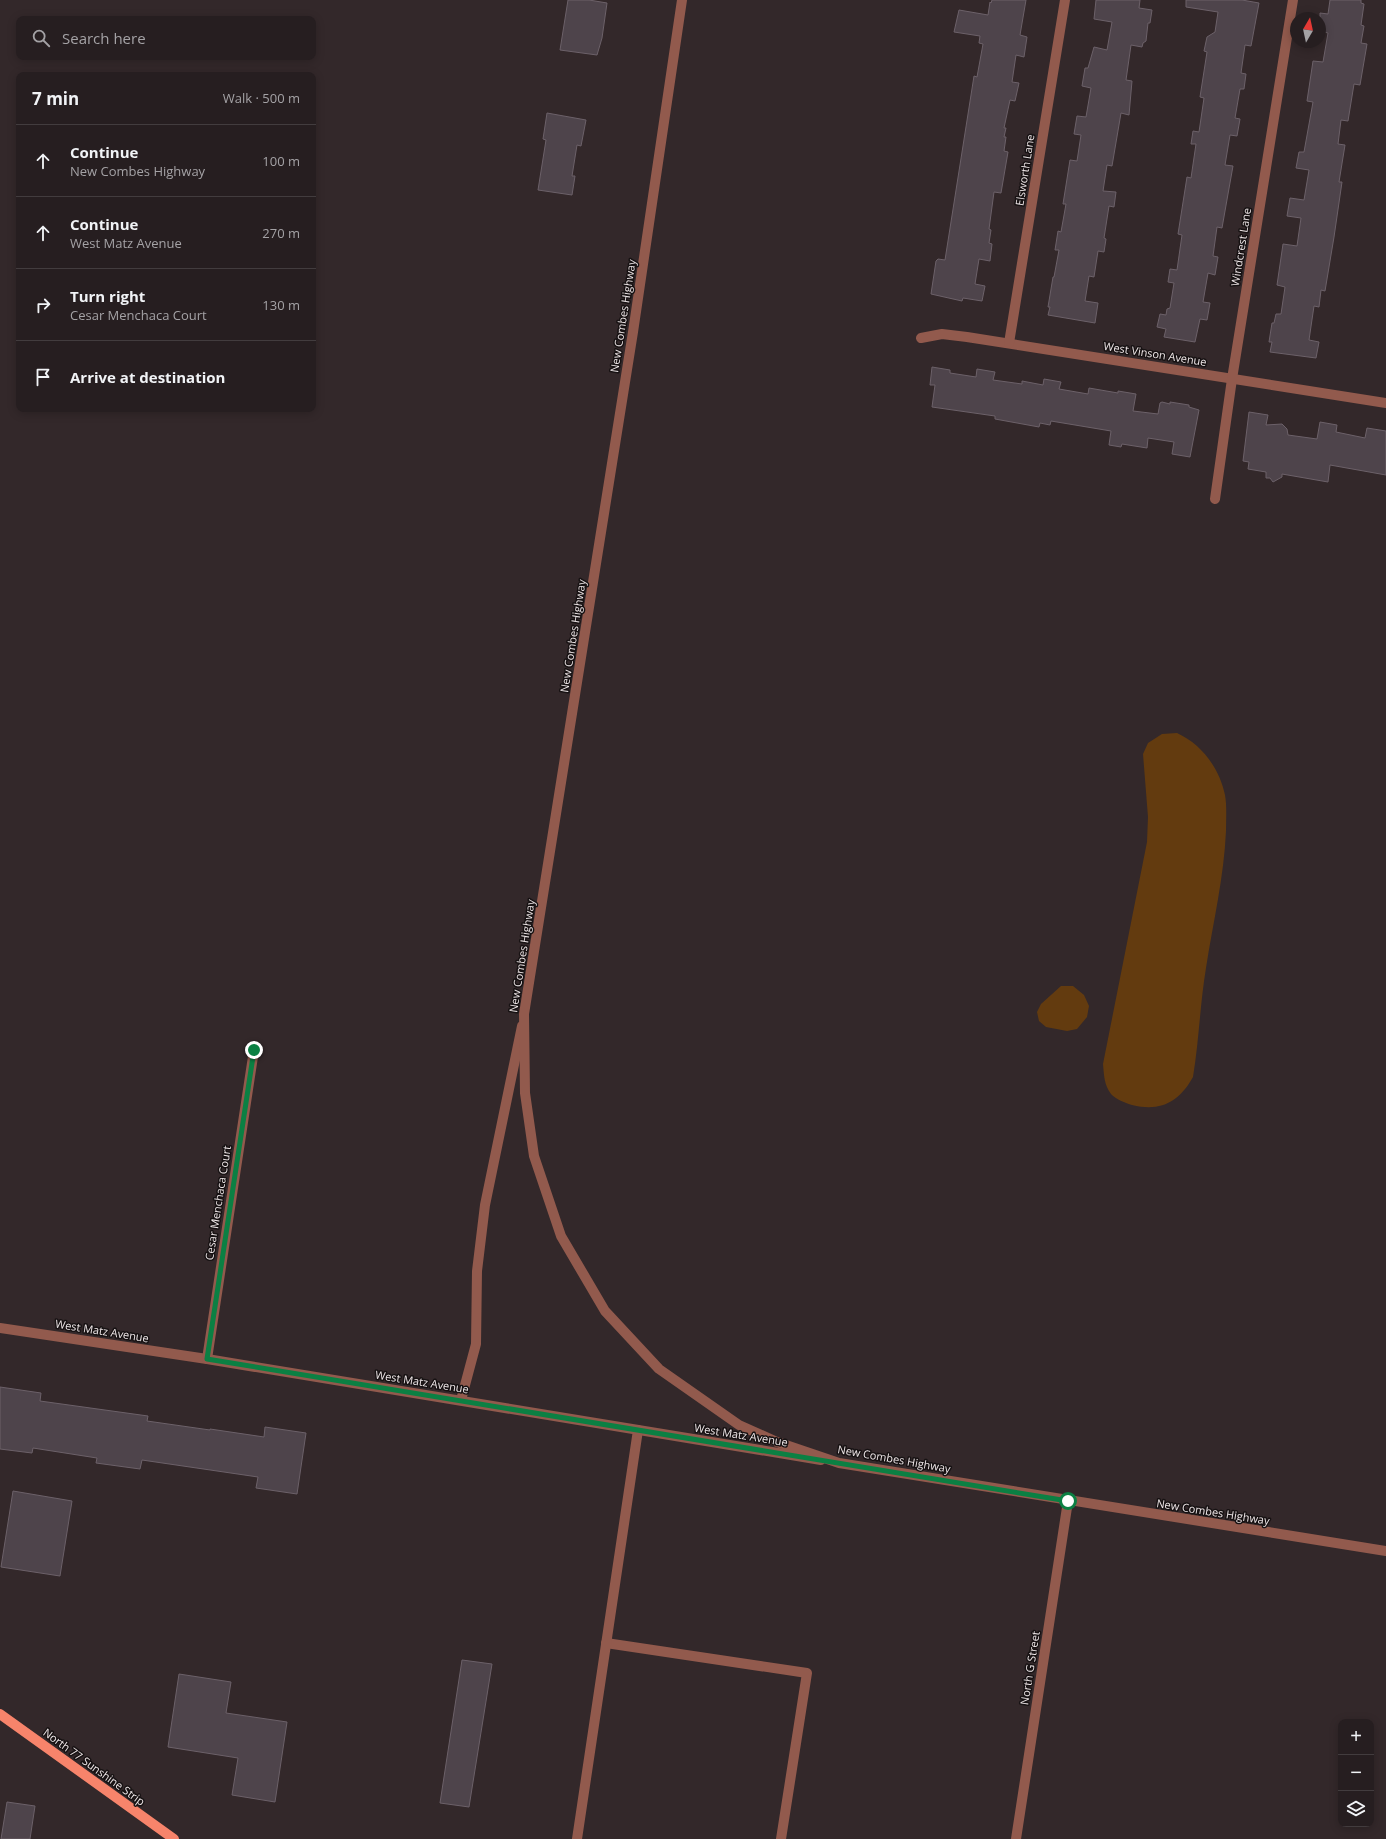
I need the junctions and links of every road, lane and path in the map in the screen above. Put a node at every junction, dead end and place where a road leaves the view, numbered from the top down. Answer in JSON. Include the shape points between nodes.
{"nodes":[{"id":1,"x":682,"y":0,"type":"edge"},
{"id":2,"x":1065,"y":0,"type":"edge"},
{"id":3,"x":1293,"y":0,"type":"edge"},
{"id":4,"x":921,"y":338,"type":"dead end"},
{"id":5,"x":1009,"y":343,"type":"junction"},
{"id":6,"x":1232,"y":378,"type":"junction"},
{"id":7,"x":1386,"y":403,"type":"edge"},
{"id":8,"x":1215,"y":499,"type":"dead end"},
{"id":9,"x":524,"y":1014,"type":"junction"},
{"id":10,"x":254,"y":1050,"type":"dead end"},
{"id":11,"x":0,"y":1328,"type":"edge"},
{"id":12,"x":207,"y":1359,"type":"junction"},
{"id":13,"x":461,"y":1400,"type":"junction"},
{"id":14,"x":638,"y":1430,"type":"junction"},
{"id":15,"x":839,"y":1463,"type":"junction"},
{"id":16,"x":1068,"y":1501,"type":"junction"},
{"id":17,"x":1386,"y":1551,"type":"edge"},
{"id":18,"x":606,"y":1643,"type":"junction"},
{"id":19,"x":0,"y":1714,"type":"edge"},
{"id":20,"x":174,"y":1839,"type":"edge"},
{"id":21,"x":577,"y":1839,"type":"edge"},
{"id":22,"x":781,"y":1839,"type":"edge"},
{"id":23,"x":1016,"y":1839,"type":"edge"}],
"edges":[{"from":1,"to":9,"type":"street","name":"New Combes Highway","via":[[633,332]]},
{"from":2,"to":5,"type":"street","name":"Elsworth Lane"},
{"from":3,"to":6,"type":"street","name":"Windcrest Lane"},
{"from":4,"to":5,"type":"street","name":"West Vinson Avenue","via":[[942,334]]},
{"from":5,"to":6,"type":"street","name":"West Vinson Avenue"},
{"from":6,"to":7,"type":"street","name":"West Vinson Avenue"},
{"from":6,"to":8,"type":"street","name":"Windcrest Lane"},
{"from":9,"to":13,"type":"street","via":[[485,1205],[477,1271],[476,1344]]},
{"from":9,"to":15,"type":"street","name":"New Combes Highway","via":[[525,1093],[534,1156],[561,1236],[605,1311],[659,1369],[739,1425],[777,1442]]},
{"from":10,"to":12,"type":"street","name":"Cesar Menchaca Court"},
{"from":11,"to":12,"type":"street","name":"West Matz Avenue"},
{"from":12,"to":13,"type":"street","name":"West Matz Avenue"},
{"from":13,"to":14,"type":"street","name":"West Matz Avenue"},
{"from":14,"to":15,"type":"street","name":"West Matz Avenue"},
{"from":14,"to":18,"type":"street"},
{"from":15,"to":16,"type":"street","name":"New Combes Highway"},
{"from":16,"to":17,"type":"street","name":"New Combes Highway"},
{"from":16,"to":23,"type":"street","name":"North G Street"},
{"from":18,"to":21,"type":"street"},
{"from":18,"to":22,"type":"street","via":[[807,1673]]},
{"from":19,"to":20,"type":"main road","name":"North 77 Sunshine Strip"}]}
